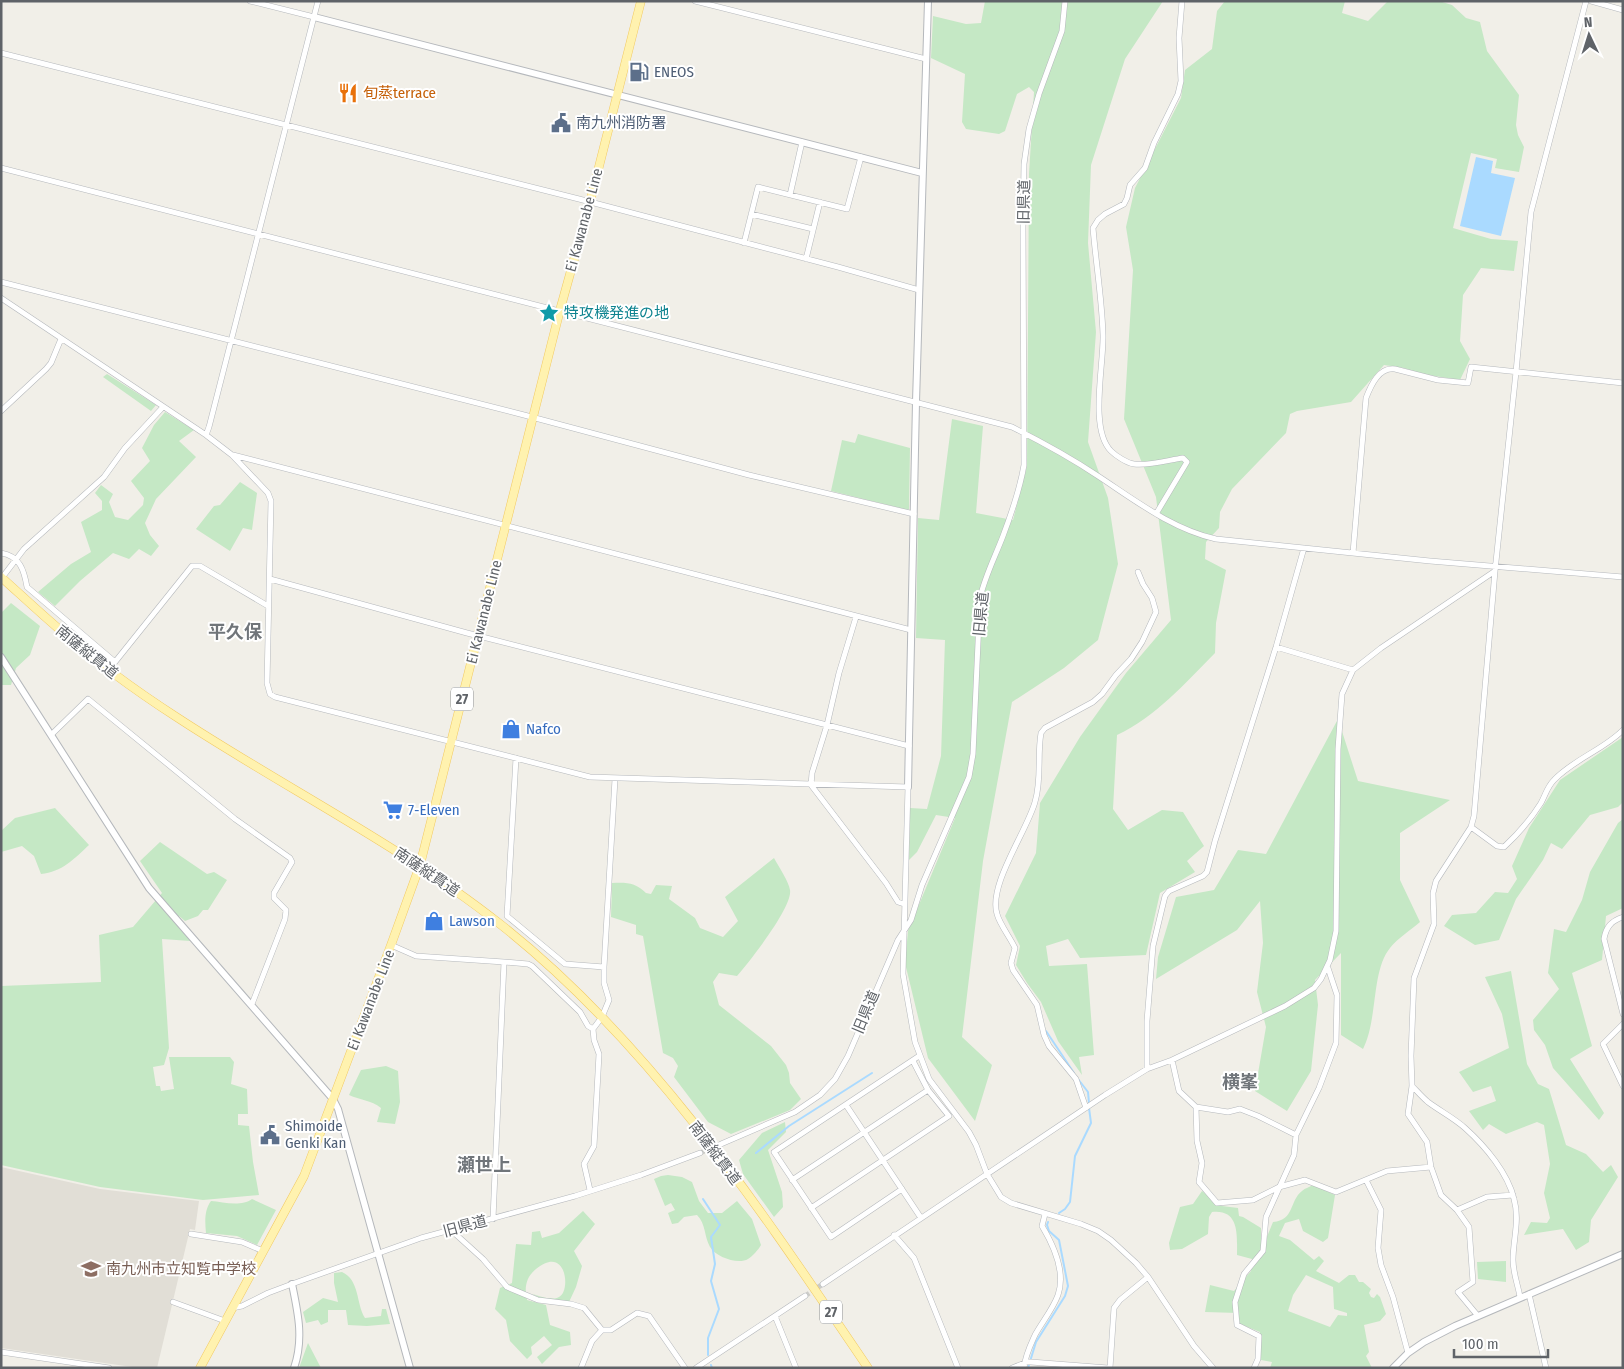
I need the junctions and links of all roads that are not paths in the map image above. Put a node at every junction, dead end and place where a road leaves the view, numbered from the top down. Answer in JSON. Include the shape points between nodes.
{"nodes":[{"id":1,"x":250,"y":1,"type":"edge"},
{"id":2,"x":318,"y":1,"type":"edge"},
{"id":3,"x":641,"y":1,"type":"edge"},
{"id":4,"x":695,"y":1,"type":"edge"},
{"id":5,"x":928,"y":1,"type":"edge"},
{"id":6,"x":1065,"y":1,"type":"edge"},
{"id":7,"x":1182,"y":1,"type":"edge"},
{"id":8,"x":1586,"y":1,"type":"edge"},
{"id":9,"x":1591,"y":1,"type":"edge"},
{"id":10,"x":1623,"y":10,"type":"edge"},
{"id":11,"x":314,"y":18,"type":"junction"},
{"id":12,"x":1,"y":53,"type":"edge"},
{"id":13,"x":926,"y":60,"type":"junction"},
{"id":14,"x":616,"y":94,"type":"junction"},
{"id":15,"x":287,"y":126,"type":"junction"},
{"id":16,"x":802,"y":142,"type":"junction"},
{"id":17,"x":861,"y":157,"type":"junction"},
{"id":18,"x":1,"y":168,"type":"edge"},
{"id":19,"x":922,"y":172,"type":"junction"},
{"id":20,"x":790,"y":195,"type":"junction"},
{"id":21,"x":590,"y":202,"type":"junction"},
{"id":22,"x":820,"y":202,"type":"junction"},
{"id":23,"x":751,"y":214,"type":"junction"},
{"id":24,"x":813,"y":229,"type":"junction"},
{"id":25,"x":259,"y":234,"type":"junction"},
{"id":26,"x":744,"y":243,"type":"junction"},
{"id":27,"x":806,"y":258,"type":"junction"},
{"id":28,"x":1,"y":282,"type":"edge"},
{"id":29,"x":919,"y":290,"type":"junction"},
{"id":30,"x":1,"y":298,"type":"edge"},
{"id":31,"x":560,"y":310,"type":"junction"},
{"id":32,"x":61,"y":339,"type":"junction"},
{"id":33,"x":232,"y":340,"type":"junction"},
{"id":34,"x":1516,"y":372,"type":"junction"},
{"id":35,"x":1623,"y":383,"type":"edge"},
{"id":36,"x":916,"y":402,"type":"junction"},
{"id":37,"x":164,"y":407,"type":"junction"},
{"id":38,"x":1,"y":411,"type":"edge"},
{"id":39,"x":534,"y":418,"type":"junction"},
{"id":40,"x":1024,"y":433,"type":"junction"},
{"id":41,"x":206,"y":434,"type":"junction"},
{"id":42,"x":232,"y":455,"type":"junction"},
{"id":43,"x":914,"y":514,"type":"junction"},
{"id":44,"x":1156,"y":514,"type":"junction"},
{"id":45,"x":506,"y":526,"type":"junction"},
{"id":46,"x":1304,"y":548,"type":"junction"},
{"id":47,"x":1,"y":553,"type":"edge"},
{"id":48,"x":1353,"y":553,"type":"junction"},
{"id":49,"x":16,"y":559,"type":"junction"},
{"id":50,"x":1495,"y":569,"type":"junction"},
{"id":51,"x":1138,"y":572,"type":"dead end"},
{"id":52,"x":1623,"y":577,"type":"edge"},
{"id":53,"x":1,"y":578,"type":"edge"},
{"id":54,"x":270,"y":580,"type":"junction"},
{"id":55,"x":268,"y":606,"type":"junction"},
{"id":56,"x":856,"y":617,"type":"junction"},
{"id":57,"x":911,"y":630,"type":"junction"},
{"id":58,"x":478,"y":635,"type":"junction"},
{"id":59,"x":1276,"y":647,"type":"junction"},
{"id":60,"x":1,"y":656,"type":"edge"},
{"id":61,"x":1353,"y":670,"type":"junction"},
{"id":62,"x":826,"y":725,"type":"junction"},
{"id":63,"x":1623,"y":730,"type":"edge"},
{"id":64,"x":52,"y":734,"type":"junction"},
{"id":65,"x":451,"y":741,"type":"junction"},
{"id":66,"x":909,"y":746,"type":"junction"},
{"id":67,"x":516,"y":758,"type":"junction"},
{"id":68,"x":615,"y":779,"type":"junction"},
{"id":69,"x":811,"y":785,"type":"junction"},
{"id":70,"x":908,"y":787,"type":"junction"},
{"id":71,"x":1471,"y":827,"type":"junction"},
{"id":72,"x":420,"y":865,"type":"junction"},
{"id":73,"x":904,"y":904,"type":"junction"},
{"id":74,"x":1623,"y":917,"type":"edge"},
{"id":75,"x":904,"y":931,"type":"junction"},
{"id":76,"x":391,"y":945,"type":"junction"},
{"id":77,"x":504,"y":962,"type":"junction"},
{"id":78,"x":604,"y":967,"type":"junction"},
{"id":79,"x":1328,"y":968,"type":"junction"},
{"id":80,"x":252,"y":1004,"type":"junction"},
{"id":81,"x":1623,"y":1014,"type":"edge"},
{"id":82,"x":602,"y":1017,"type":"junction"},
{"id":83,"x":1623,"y":1024,"type":"edge"},
{"id":84,"x":593,"y":1029,"type":"junction"},
{"id":85,"x":919,"y":1056,"type":"junction"},
{"id":86,"x":1172,"y":1060,"type":"junction"},
{"id":87,"x":912,"y":1061,"type":"junction"},
{"id":88,"x":1148,"y":1069,"type":"junction"},
{"id":89,"x":1412,"y":1086,"type":"junction"},
{"id":90,"x":1623,"y":1086,"type":"edge"},
{"id":91,"x":928,"y":1090,"type":"junction"},
{"id":92,"x":334,"y":1099,"type":"junction"},
{"id":93,"x":846,"y":1105,"type":"junction"},
{"id":94,"x":1088,"y":1106,"type":"junction"},
{"id":95,"x":1196,"y":1107,"type":"junction"},
{"id":96,"x":864,"y":1132,"type":"junction"},
{"id":97,"x":1296,"y":1135,"type":"junction"},
{"id":98,"x":721,"y":1144,"type":"tunnel mouth"},
{"id":99,"x":700,"y":1152,"type":"tunnel mouth"},
{"id":100,"x":883,"y":1161,"type":"junction"},
{"id":101,"x":1431,"y":1167,"type":"junction"},
{"id":102,"x":988,"y":1174,"type":"junction"},
{"id":103,"x":792,"y":1180,"type":"junction"},
{"id":104,"x":1366,"y":1180,"type":"junction"},
{"id":105,"x":1279,"y":1187,"type":"junction"},
{"id":106,"x":902,"y":1189,"type":"junction"},
{"id":107,"x":590,"y":1190,"type":"junction"},
{"id":108,"x":1513,"y":1195,"type":"junction"},
{"id":109,"x":812,"y":1208,"type":"junction"},
{"id":110,"x":1457,"y":1210,"type":"junction"},
{"id":111,"x":1045,"y":1214,"type":"junction"},
{"id":112,"x":493,"y":1218,"type":"junction"},
{"id":113,"x":921,"y":1218,"type":"junction"},
{"id":114,"x":451,"y":1230,"type":"junction"},
{"id":115,"x":191,"y":1234,"type":"dead end"},
{"id":116,"x":894,"y":1236,"type":"junction"},
{"id":117,"x":263,"y":1251,"type":"junction"},
{"id":118,"x":377,"y":1253,"type":"junction"},
{"id":119,"x":1623,"y":1254,"type":"edge"},
{"id":120,"x":1148,"y":1277,"type":"junction"},
{"id":121,"x":292,"y":1284,"type":"junction"},
{"id":122,"x":823,"y":1284,"type":"tunnel mouth"},
{"id":123,"x":1529,"y":1294,"type":"junction"},
{"id":124,"x":805,"y":1296,"type":"tunnel mouth"},
{"id":125,"x":1520,"y":1297,"type":"junction"},
{"id":126,"x":173,"y":1302,"type":"dead end"},
{"id":127,"x":232,"y":1308,"type":"junction"},
{"id":128,"x":775,"y":1316,"type":"junction"},
{"id":129,"x":1478,"y":1316,"type":"junction"},
{"id":130,"x":225,"y":1321,"type":"junction"},
{"id":131,"x":602,"y":1330,"type":"junction"},
{"id":132,"x":1,"y":1352,"type":"edge"},
{"id":133,"x":1408,"y":1352,"type":"junction"},
{"id":134,"x":1026,"y":1364,"type":"edge"},
{"id":135,"x":109,"y":1368,"type":"edge"},
{"id":136,"x":200,"y":1368,"type":"edge"},
{"id":137,"x":294,"y":1368,"type":"edge"},
{"id":138,"x":410,"y":1368,"type":"edge"},
{"id":139,"x":581,"y":1368,"type":"edge"},
{"id":140,"x":685,"y":1368,"type":"edge"},
{"id":141,"x":696,"y":1368,"type":"edge"},
{"id":142,"x":796,"y":1368,"type":"edge"},
{"id":143,"x":868,"y":1368,"type":"edge"},
{"id":144,"x":958,"y":1368,"type":"edge"},
{"id":145,"x":1012,"y":1368,"type":"edge"},
{"id":146,"x":1109,"y":1368,"type":"edge"},
{"id":147,"x":1213,"y":1368,"type":"edge"},
{"id":148,"x":1254,"y":1368,"type":"edge"},
{"id":149,"x":1393,"y":1368,"type":"edge"},
{"id":150,"x":1546,"y":1368,"type":"edge"}],
"edges":[{"from":1,"to":11,"type":"street"},
{"from":2,"to":11,"type":"street"},
{"from":3,"to":14,"type":"main road","name":"Ei Kawanabe Line","number":"27"},
{"from":4,"to":13,"type":"street"},
{"from":5,"to":13,"type":"street"},
{"from":6,"to":40,"type":"street","name":"旧県道","via":[[1062,31],[1039,94],[1024,164]]},
{"from":7,"to":44,"type":"street","via":[[1178,94],[1145,168],[1130,185],[1124,204],[1105,214],[1093,228],[1103,337],[1099,393],[1104,439],[1116,455],[1134,464],[1183,458],[1186,462]]},
{"from":8,"to":34,"type":"street","via":[[1532,204]]},
{"from":9,"to":10,"type":"street"},
{"from":11,"to":14,"type":"street"},
{"from":11,"to":15,"type":"street"},
{"from":12,"to":15,"type":"street"},
{"from":13,"to":19,"type":"street"},
{"from":14,"to":16,"type":"street"},
{"from":14,"to":21,"type":"main road","name":"Ei Kawanabe Line","number":"27"},
{"from":15,"to":21,"type":"street"},
{"from":15,"to":25,"type":"street"},
{"from":16,"to":17,"type":"street"},
{"from":16,"to":20,"type":"street"},
{"from":17,"to":19,"type":"street"},
{"from":17,"to":22,"type":"street","via":[[847,209]]},
{"from":18,"to":25,"type":"street"},
{"from":19,"to":29,"type":"street"},
{"from":20,"to":22,"type":"street"},
{"from":20,"to":23,"type":"street","via":[[758,187]]},
{"from":21,"to":26,"type":"street"},
{"from":21,"to":31,"type":"main road","name":"Ei Kawanabe Line","number":"27"},
{"from":22,"to":24,"type":"street"},
{"from":23,"to":24,"type":"street"},
{"from":23,"to":26,"type":"street"},
{"from":24,"to":27,"type":"street"},
{"from":25,"to":31,"type":"street"},
{"from":25,"to":33,"type":"street"},
{"from":26,"to":27,"type":"street"},
{"from":27,"to":29,"type":"street"},
{"from":28,"to":33,"type":"street"},
{"from":29,"to":36,"type":"street"},
{"from":30,"to":32,"type":"street"},
{"from":31,"to":36,"type":"street"},
{"from":31,"to":39,"type":"main road","name":"Ei Kawanabe Line","number":"27"},
{"from":32,"to":37,"type":"street"},
{"from":32,"to":38,"type":"street","via":[[51,363]]},
{"from":33,"to":39,"type":"street"},
{"from":33,"to":41,"type":"street"},
{"from":34,"to":35,"type":"street"},
{"from":34,"to":48,"type":"street","via":[[1471,368],[1468,383],[1438,380],[1388,368],[1380,373],[1366,398]]},
{"from":34,"to":50,"type":"street"},
{"from":36,"to":40,"type":"street"},
{"from":36,"to":43,"type":"street"},
{"from":37,"to":41,"type":"street"},
{"from":37,"to":49,"type":"street","via":[[125,448],[104,477]]},
{"from":39,"to":43,"type":"street","via":[[749,475]]},
{"from":39,"to":45,"type":"main road","name":"Ei Kawanabe Line","number":"27"},
{"from":40,"to":44,"type":"street"},
{"from":40,"to":75,"type":"street","name":"旧県道","via":[[1024,464],[1019,491],[980,598],[973,754],[969,777]]},
{"from":41,"to":42,"type":"street"},
{"from":42,"to":45,"type":"street"},
{"from":42,"to":54,"type":"street","via":[[265,488],[271,501]]},
{"from":43,"to":57,"type":"street"},
{"from":44,"to":46,"type":"street","via":[[1181,528],[1216,539]]},
{"from":45,"to":56,"type":"street"},
{"from":45,"to":58,"type":"main road","name":"Ei Kawanabe Line","number":"27"},
{"from":46,"to":48,"type":"street"},
{"from":46,"to":59,"type":"street"},
{"from":47,"to":49,"type":"street"},
{"from":48,"to":50,"type":"street"},
{"from":49,"to":53,"type":"street"},
{"from":49,"to":55,"type":"street","via":[[23,568],[27,587],[115,662],[192,566],[200,566]]},
{"from":50,"to":52,"type":"street"},
{"from":50,"to":61,"type":"street"},
{"from":50,"to":71,"type":"street"},
{"from":51,"to":94,"type":"street","via":[[1156,612],[1131,659],[1102,694],[1041,733],[1035,804],[1007,864],[996,898],[996,914],[1016,948],[1011,963],[1013,970],[1037,1005],[1049,1046],[1076,1078]]},
{"from":53,"to":72,"type":"main road","name":"南薩縦貫道","number":"27","via":[[98,662],[160,706]]},
{"from":54,"to":55,"type":"street"},
{"from":54,"to":58,"type":"street"},
{"from":55,"to":65,"type":"street","via":[[267,683],[270,694]]},
{"from":56,"to":57,"type":"street"},
{"from":56,"to":62,"type":"street"},
{"from":57,"to":66,"type":"street"},
{"from":58,"to":62,"type":"street"},
{"from":58,"to":65,"type":"main road","name":"Ei Kawanabe Line","number":"27"},
{"from":59,"to":61,"type":"street"},
{"from":59,"to":88,"type":"street","via":[[1207,872],[1165,896],[1151,963]]},
{"from":60,"to":64,"type":"street"},
{"from":61,"to":79,"type":"street","via":[[1342,694],[1339,714],[1336,931]]},
{"from":62,"to":66,"type":"street"},
{"from":62,"to":69,"type":"street"},
{"from":63,"to":71,"type":"street","via":[[1554,780],[1532,817],[1504,847],[1497,846]]},
{"from":64,"to":80,"type":"street","via":[[149,888]]},
{"from":64,"to":80,"type":"street","via":[[88,699],[235,819],[290,858],[292,862],[274,893],[274,898],[286,910],[285,919]]},
{"from":65,"to":67,"type":"street"},
{"from":65,"to":72,"type":"main road","name":"Ei Kawanabe Line","number":"27"},
{"from":66,"to":70,"type":"street"},
{"from":67,"to":68,"type":"street","via":[[590,777]]},
{"from":67,"to":78,"type":"street","via":[[507,916],[565,964]]},
{"from":68,"to":69,"type":"street"},
{"from":68,"to":78,"type":"street"},
{"from":69,"to":70,"type":"street"},
{"from":69,"to":73,"type":"street","via":[[898,902]]},
{"from":70,"to":73,"type":"street"},
{"from":71,"to":89,"type":"street","via":[[1436,881],[1433,893],[1434,924],[1414,978]]},
{"from":72,"to":76,"type":"main road","name":"Ei Kawanabe Line","number":"27"},
{"from":72,"to":82,"type":"main road","name":"南薩縦貫道","number":"27","via":[[502,925]]},
{"from":73,"to":75,"type":"street"},
{"from":74,"to":81,"type":"street","via":[[1611,924],[1604,939]]},
{"from":75,"to":85,"type":"street","via":[[903,974]]},
{"from":75,"to":98,"type":"street","name":"旧県道","via":[[835,1079],[801,1108]]},
{"from":76,"to":77,"type":"street","via":[[416,956]]},
{"from":76,"to":92,"type":"main road","name":"Ei Kawanabe Line","number":"27"},
{"from":77,"to":84,"type":"street","via":[[532,966]]},
{"from":77,"to":112,"type":"street"},
{"from":78,"to":82,"type":"street","via":[[609,1000]]},
{"from":79,"to":86,"type":"street","via":[[1314,988],[1297,999]]},
{"from":79,"to":97,"type":"street","via":[[1337,994],[1336,1044]]},
{"from":80,"to":92,"type":"street"},
{"from":82,"to":84,"type":"street"},
{"from":82,"to":143,"type":"main road","name":"南薩縦貫道","number":"27","via":[[699,1130],[793,1257]]},
{"from":83,"to":90,"type":"street","via":[[1603,1044]]},
{"from":84,"to":107,"type":"street","via":[[599,1054],[594,1146],[584,1164]]},
{"from":85,"to":87,"type":"street"},
{"from":85,"to":102,"type":"street","via":[[929,1079],[969,1132]]},
{"from":86,"to":88,"type":"street"},
{"from":86,"to":95,"type":"street","via":[[1179,1091]]},
{"from":87,"to":91,"type":"street"},
{"from":87,"to":93,"type":"street"},
{"from":88,"to":94,"type":"street"},
{"from":89,"to":101,"type":"street","via":[[1408,1114],[1427,1142]]},
{"from":89,"to":108,"type":"street","via":[[1481,1144],[1498,1166]]},
{"from":91,"to":96,"type":"street"},
{"from":91,"to":100,"type":"street","via":[[949,1116]]},
{"from":92,"to":117,"type":"main road","name":"Ei Kawanabe Line","number":"27","via":[[304,1176]]},
{"from":92,"to":118,"type":"street"},
{"from":93,"to":96,"type":"street"},
{"from":93,"to":103,"type":"street","via":[[774,1152]]},
{"from":94,"to":102,"type":"street"},
{"from":95,"to":97,"type":"street","via":[[1228,1112],[1240,1109]]},
{"from":95,"to":105,"type":"street","via":[[1197,1141],[1202,1163],[1198,1182],[1217,1203],[1253,1200]]},
{"from":96,"to":100,"type":"street"},
{"from":96,"to":103,"type":"street"},
{"from":97,"to":105,"type":"street","via":[[1294,1155]]},
{"from":99,"to":107,"type":"street","name":"旧県道"},
{"from":100,"to":106,"type":"street"},
{"from":100,"to":109,"type":"street"},
{"from":101,"to":104,"type":"street","via":[[1387,1171]]},
{"from":101,"to":110,"type":"street","via":[[1441,1195]]},
{"from":102,"to":111,"type":"street","via":[[1006,1200]]},
{"from":102,"to":113,"type":"street"},
{"from":103,"to":109,"type":"street"},
{"from":104,"to":105,"type":"street","via":[[1336,1192],[1305,1180]]},
{"from":104,"to":133,"type":"street","via":[[1380,1210],[1378,1248],[1381,1265]]},
{"from":105,"to":148,"type":"street","via":[[1266,1216],[1262,1251],[1244,1274],[1235,1302],[1237,1325],[1259,1336],[1258,1359]]},
{"from":106,"to":109,"type":"street","via":[[830,1237]]},
{"from":106,"to":113,"type":"street"},
{"from":107,"to":112,"type":"street","name":"旧県道"},
{"from":108,"to":110,"type":"street","via":[[1487,1197]]},
{"from":108,"to":125,"type":"street","via":[[1516,1225],[1513,1260]]},
{"from":110,"to":129,"type":"street","via":[[1469,1227],[1473,1282],[1458,1292]]},
{"from":111,"to":120,"type":"street","via":[[1098,1231]]},
{"from":111,"to":134,"type":"street","via":[[1042,1226],[1054,1246],[1061,1284],[1058,1296],[1027,1351]]},
{"from":112,"to":114,"type":"street","name":"旧県道"},
{"from":113,"to":116,"type":"street"},
{"from":114,"to":118,"type":"street","name":"旧県道"},
{"from":114,"to":131,"type":"street","via":[[507,1287],[538,1300],[584,1308]]},
{"from":115,"to":117,"type":"street","via":[[242,1242]]},
{"from":116,"to":122,"type":"street"},
{"from":116,"to":144,"type":"street","via":[[914,1258]]},
{"from":117,"to":127,"type":"main road","name":"Ei Kawanabe Line","number":"27"},
{"from":118,"to":121,"type":"street","name":"旧県道"},
{"from":118,"to":138,"type":"street"},
{"from":119,"to":123,"type":"street"},
{"from":120,"to":146,"type":"street","via":[[1114,1308]]},
{"from":120,"to":147,"type":"street","via":[[1194,1346]]},
{"from":121,"to":127,"type":"street","name":"旧県道"},
{"from":121,"to":137,"type":"street","via":[[300,1321]]},
{"from":123,"to":125,"type":"street"},
{"from":123,"to":150,"type":"street"},
{"from":124,"to":128,"type":"street"},
{"from":125,"to":129,"type":"street"},
{"from":126,"to":130,"type":"street"},
{"from":127,"to":130,"type":"main road","name":"Ei Kawanabe Line","number":"27"},
{"from":128,"to":141,"type":"street"},
{"from":128,"to":142,"type":"street"},
{"from":129,"to":133,"type":"street"},
{"from":130,"to":136,"type":"main road","name":"Ei Kawanabe Line","number":"27"},
{"from":131,"to":139,"type":"street","via":[[592,1341]]},
{"from":131,"to":140,"type":"street","via":[[611,1330],[637,1313],[649,1316]]},
{"from":132,"to":135,"type":"street"},
{"from":133,"to":149,"type":"street"},
{"from":134,"to":145,"type":"street"},
{"from":134,"to":146,"type":"street"}]}
